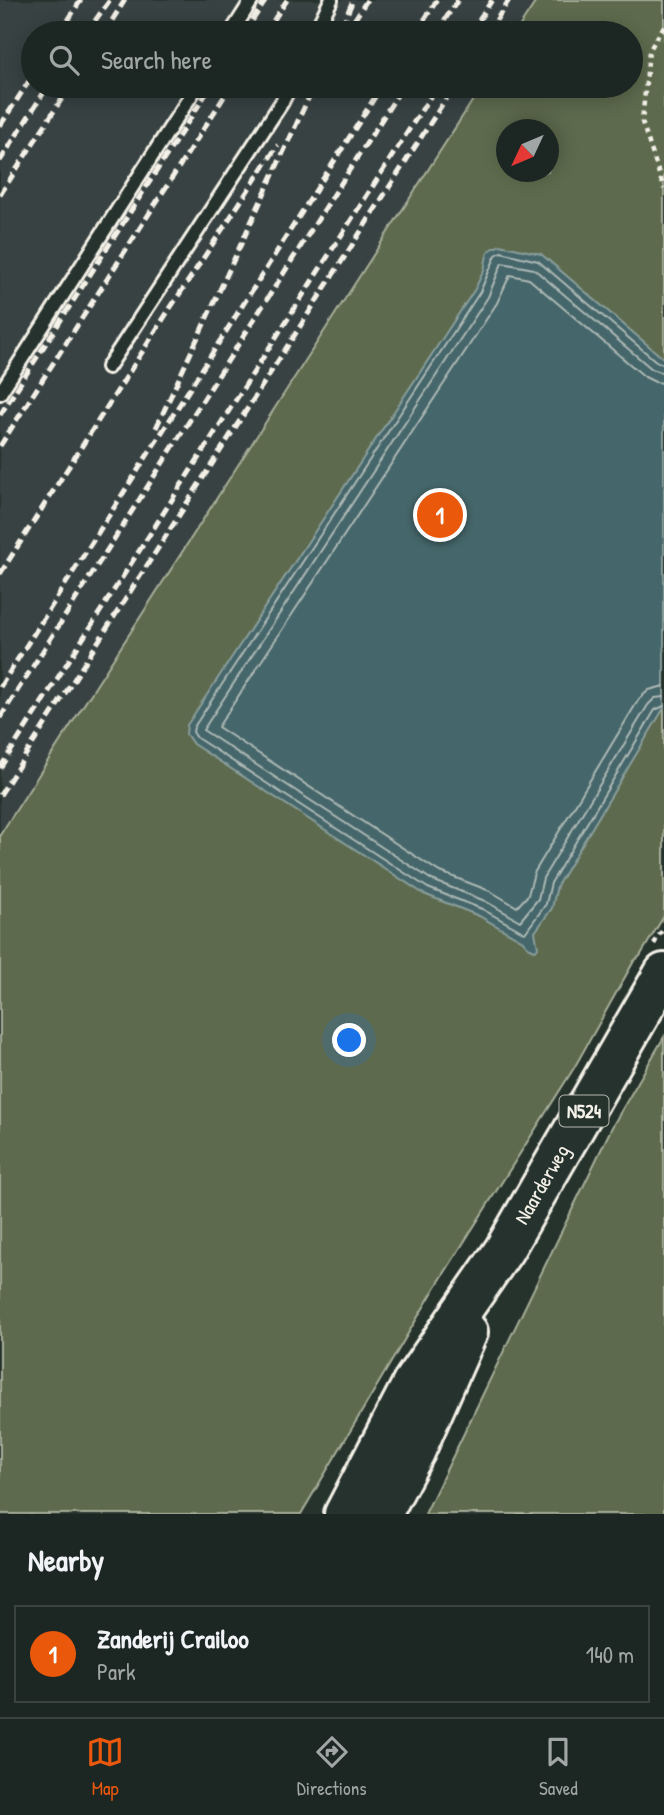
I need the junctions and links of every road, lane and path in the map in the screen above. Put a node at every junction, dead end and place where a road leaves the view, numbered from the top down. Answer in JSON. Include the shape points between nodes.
{"nodes":[{"id":1,"x":252,"y":0,"type":"edge"},
{"id":2,"x":331,"y":0,"type":"edge"},
{"id":3,"x":239,"y":21,"type":"edge"},
{"id":4,"x":321,"y":21,"type":"edge"},
{"id":5,"x":664,"y":26,"type":"edge"},
{"id":6,"x":189,"y":98,"type":"edge"},
{"id":7,"x":284,"y":98,"type":"edge"},
{"id":8,"x":664,"y":189,"type":"edge"},
{"id":9,"x":108,"y":366,"type":"dead end"},
{"id":10,"x":0,"y":393,"type":"edge"},
{"id":11,"x":664,"y":972,"type":"edge"},
{"id":12,"x":504,"y":1250,"type":"junction"},
{"id":13,"x":344,"y":1514,"type":"edge"},
{"id":14,"x":382,"y":1514,"type":"edge"}],
"edges":[{"from":1,"to":3,"type":"lane"},
{"from":2,"to":4,"type":"lane"},
{"from":5,"to":8,"type":"path","via":[[649,51],[642,122]]},
{"from":6,"to":10,"type":"lane"},
{"from":7,"to":9,"type":"lane"},
{"from":11,"to":12,"type":"main road","name":"Naarderweg","number":"N524"},
{"from":12,"to":13,"type":"main road","name":"Naarderweg","number":"N524","via":[[414,1380]]},
{"from":12,"to":14,"type":"main road","name":"Naarderweg","number":"N524","via":[[415,1452]]}]}
